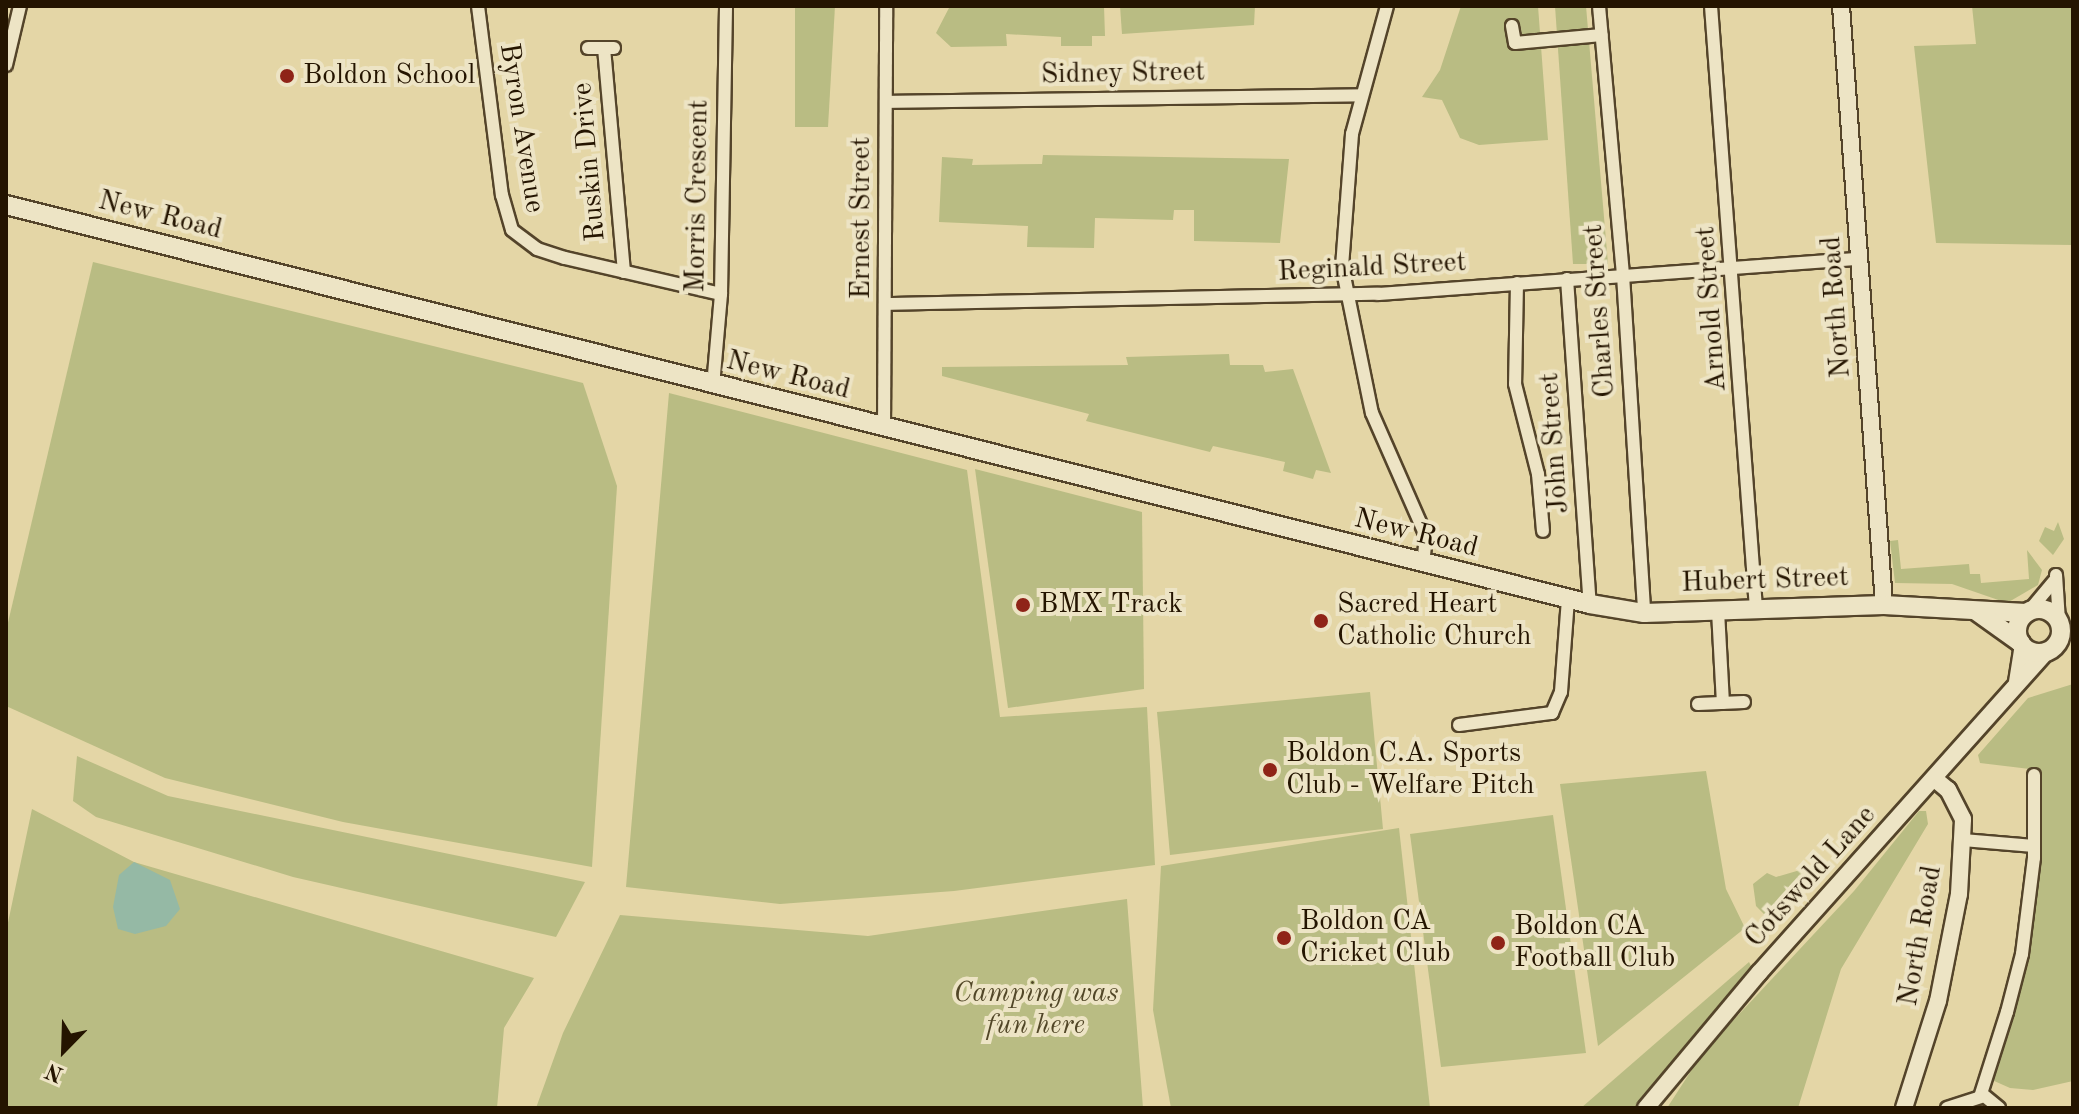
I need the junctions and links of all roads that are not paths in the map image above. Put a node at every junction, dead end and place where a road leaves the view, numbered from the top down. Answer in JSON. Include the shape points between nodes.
{"nodes":[{"id":1,"x":20,"y":6,"type":"edge"},
{"id":2,"x":478,"y":6,"type":"edge"},
{"id":3,"x":726,"y":6,"type":"edge"},
{"id":4,"x":886,"y":6,"type":"edge"},
{"id":5,"x":1387,"y":6,"type":"edge"},
{"id":6,"x":1599,"y":6,"type":"edge"},
{"id":7,"x":1711,"y":6,"type":"edge"},
{"id":8,"x":1841,"y":6,"type":"edge"},
{"id":9,"x":1512,"y":26,"type":"dead end"},
{"id":10,"x":1602,"y":35,"type":"junction"},
{"id":11,"x":1515,"y":43,"type":"junction"},
{"id":12,"x":588,"y":48,"type":"dead end"},
{"id":13,"x":1515,"y":59,"type":"dead end"},
{"id":14,"x":6,"y":65,"type":"edge"},
{"id":15,"x":1360,"y":95,"type":"junction"},
{"id":16,"x":886,"y":102,"type":"junction"},
{"id":17,"x":6,"y":205,"type":"edge"},
{"id":18,"x":1860,"y":259,"type":"junction"},
{"id":19,"x":1734,"y":268,"type":"junction"},
{"id":20,"x":624,"y":272,"type":"junction"},
{"id":21,"x":1623,"y":275,"type":"junction"},
{"id":22,"x":1567,"y":279,"type":"junction"},
{"id":23,"x":1517,"y":283,"type":"junction"},
{"id":24,"x":721,"y":294,"type":"junction"},
{"id":25,"x":1344,"y":295,"type":"junction"},
{"id":26,"x":886,"y":304,"type":"junction"},
{"id":27,"x":713,"y":386,"type":"junction"},
{"id":28,"x":884,"y":429,"type":"junction"},
{"id":29,"x":1543,"y":531,"type":"dead end"},
{"id":30,"x":1423,"y":565,"type":"junction"},
{"id":31,"x":1563,"y":598,"type":"junction"},
{"id":32,"x":1590,"y":604,"type":"junction"},
{"id":33,"x":1884,"y":605,"type":"junction"},
{"id":34,"x":1756,"y":609,"type":"junction"},
{"id":35,"x":1718,"y":611,"type":"junction"},
{"id":36,"x":1976,"y":611,"type":"junction"},
{"id":37,"x":2027,"y":612,"type":"junction"},
{"id":38,"x":1644,"y":613,"type":"junction"},
{"id":39,"x":2064,"y":629,"type":"edge"},
{"id":40,"x":2022,"y":644,"type":"junction"},
{"id":41,"x":2048,"y":651,"type":"junction"},
{"id":42,"x":2073,"y":652,"type":"edge"},
{"id":43,"x":2017,"y":682,"type":"junction"},
{"id":44,"x":1744,"y":702,"type":"dead end"},
{"id":45,"x":1723,"y":703,"type":"junction"},
{"id":46,"x":1698,"y":704,"type":"dead end"},
{"id":47,"x":1459,"y":725,"type":"dead end"},
{"id":48,"x":2034,"y":775,"type":"dead end"},
{"id":49,"x":1935,"y":779,"type":"junction"},
{"id":50,"x":1963,"y":840,"type":"junction"},
{"id":51,"x":2034,"y":846,"type":"junction"},
{"id":52,"x":1982,"y":1094,"type":"junction"},
{"id":53,"x":1907,"y":1107,"type":"edge"},
{"id":54,"x":1646,"y":1108,"type":"edge"},
{"id":55,"x":1947,"y":1108,"type":"edge"},
{"id":56,"x":1999,"y":1108,"type":"edge"}],
"edges":[{"from":1,"to":14,"type":"street"},
{"from":2,"to":20,"type":"street","name":"Byron Avenue","via":[[502,195],[512,230],[537,249]]},
{"from":3,"to":24,"type":"street","name":"Morris Crescent"},
{"from":4,"to":16,"type":"street","name":"Ernest Street"},
{"from":5,"to":15,"type":"street"},
{"from":6,"to":10,"type":"street","name":"Charles Street"},
{"from":7,"to":19,"type":"street","name":"Arnold Street"},
{"from":8,"to":18,"type":"street","name":"North Road"},
{"from":9,"to":11,"type":"street"},
{"from":10,"to":11,"type":"street"},
{"from":10,"to":21,"type":"street","name":"Charles Street"},
{"from":11,"to":13,"type":"street"},
{"from":12,"to":20,"type":"street","name":"Ruskin Drive","via":[[609,48]]},
{"from":15,"to":16,"type":"street","name":"Sidney Street"},
{"from":15,"to":25,"type":"street","via":[[1343,227]]},
{"from":16,"to":26,"type":"street","name":"Ernest Street"},
{"from":17,"to":27,"type":"main road","name":"New Road"},
{"from":18,"to":19,"type":"street","name":"Reginald Street"},
{"from":18,"to":33,"type":"street","name":"North Road"},
{"from":19,"to":21,"type":"street","name":"Reginald Street"},
{"from":19,"to":34,"type":"street","name":"Arnold Street"},
{"from":20,"to":24,"type":"street","name":"Byron Avenue"},
{"from":21,"to":22,"type":"street","name":"Reginald Street"},
{"from":21,"to":38,"type":"street","name":"Charles Street"},
{"from":22,"to":23,"type":"street","name":"Reginald Street"},
{"from":22,"to":32,"type":"street","name":"John Street"},
{"from":23,"to":25,"type":"street","name":"Reginald Street"},
{"from":23,"to":29,"type":"street","via":[[1515,384],[1538,474]]},
{"from":24,"to":27,"type":"street","name":"Morris Crescent"},
{"from":25,"to":26,"type":"street","name":"Reginald Street"},
{"from":25,"to":30,"type":"street","via":[[1372,413],[1426,536]]},
{"from":26,"to":28,"type":"street","name":"Ernest Street"},
{"from":27,"to":28,"type":"main road","name":"New Road"},
{"from":28,"to":30,"type":"main road","name":"New Road"},
{"from":30,"to":31,"type":"main road","name":"New Road"},
{"from":31,"to":32,"type":"main road","name":"Hubert Street"},
{"from":31,"to":47,"type":"street","via":[[1561,692],[1552,713]]},
{"from":32,"to":38,"type":"main road","name":"Hubert Street"},
{"from":33,"to":34,"type":"main road","name":"Hubert Street"},
{"from":33,"to":36,"type":"main road","name":"Hubert Street"},
{"from":34,"to":35,"type":"main road","name":"Hubert Street"},
{"from":35,"to":38,"type":"main road","name":"Hubert Street"},
{"from":35,"to":45,"type":"street"},
{"from":36,"to":37,"type":"main road","name":"Hubert Street"},
{"from":36,"to":40,"type":"main road"},
{"from":37,"to":39,"type":"main road","via":[[2050,612]]},
{"from":37,"to":39,"type":"street","via":[[2055,578]]},
{"from":37,"to":40,"type":"main road","via":[[2018,624]]},
{"from":39,"to":41,"type":"main road"},
{"from":40,"to":41,"type":"main road"},
{"from":40,"to":43,"type":"street"},
{"from":41,"to":42,"type":"main road"},
{"from":41,"to":43,"type":"street","name":"Cotswold Lane"},
{"from":43,"to":49,"type":"street","name":"Cotswold Lane"},
{"from":44,"to":45,"type":"street"},
{"from":45,"to":46,"type":"street"},
{"from":48,"to":51,"type":"street"},
{"from":49,"to":50,"type":"street","name":"North Road","via":[[1959,805]]},
{"from":49,"to":54,"type":"street","name":"Cotswold Lane"},
{"from":50,"to":51,"type":"street"},
{"from":50,"to":53,"type":"street","name":"North Road","via":[[1947,963]]},
{"from":51,"to":52,"type":"street","via":[[2022,954]]},
{"from":52,"to":55,"type":"street"},
{"from":52,"to":56,"type":"street"}]}
